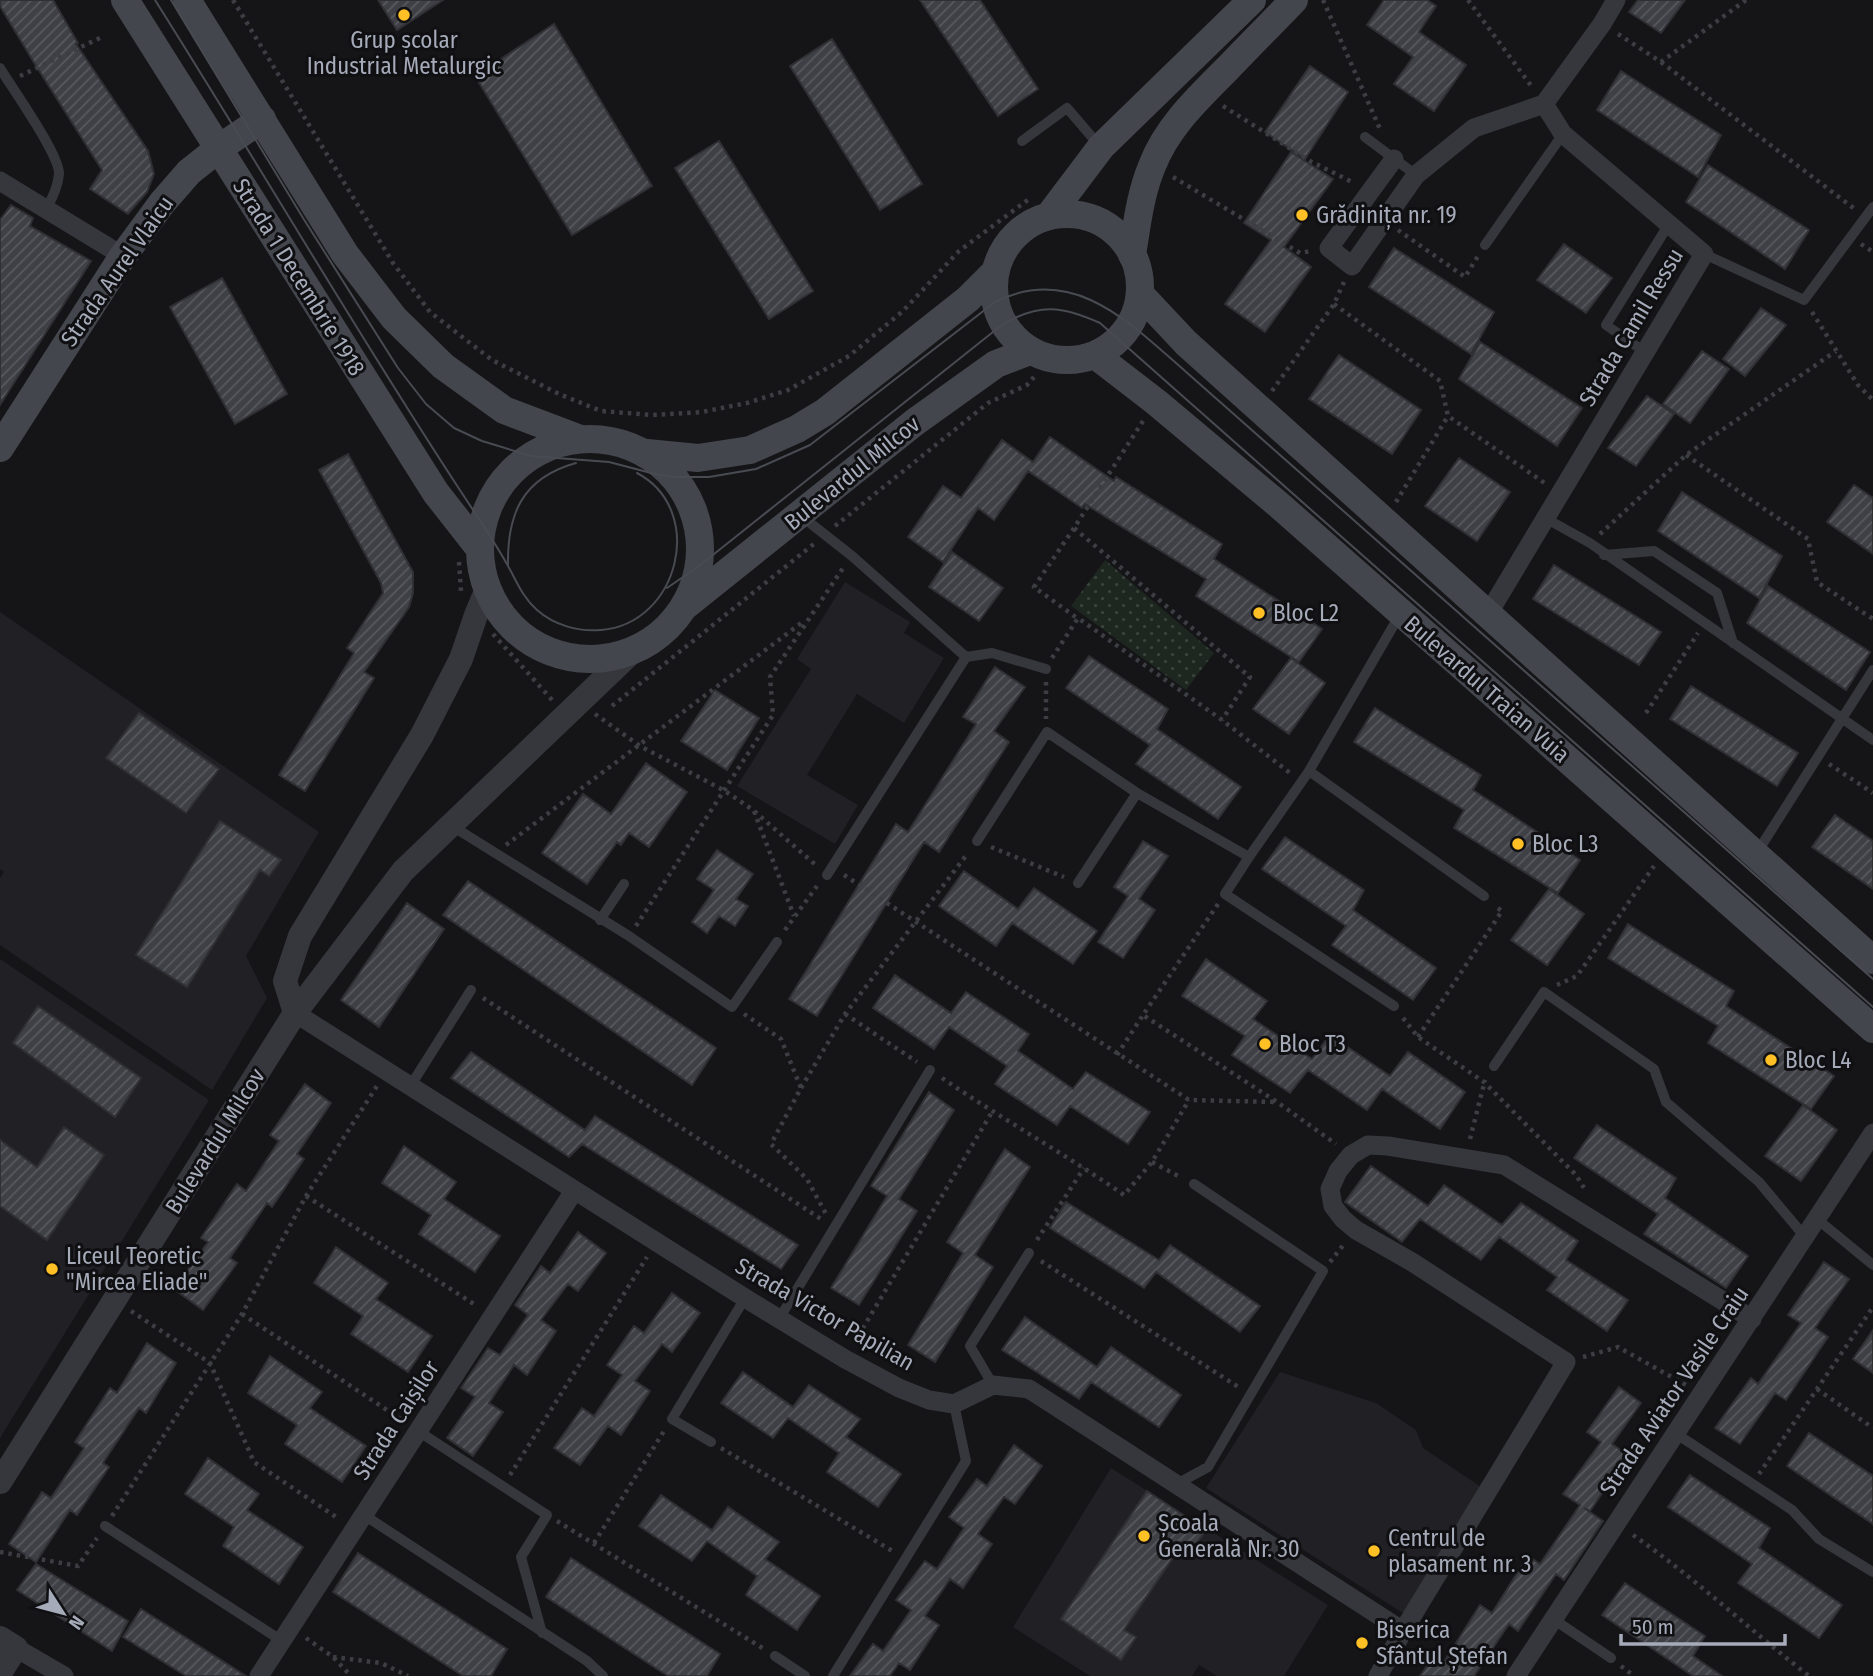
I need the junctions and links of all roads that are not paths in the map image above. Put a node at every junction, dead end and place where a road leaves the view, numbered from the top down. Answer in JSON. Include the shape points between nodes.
{"nodes":[{"id":1,"x":125,"y":0,"type":"edge"},
{"id":2,"x":187,"y":0,"type":"edge"},
{"id":3,"x":1252,"y":0,"type":"edge"},
{"id":4,"x":1294,"y":0,"type":"edge"},
{"id":5,"x":1616,"y":0,"type":"edge"},
{"id":6,"x":0,"y":68,"type":"edge"},
{"id":7,"x":1544,"y":104,"type":"junction"},
{"id":8,"x":262,"y":119,"type":"junction"},
{"id":9,"x":1563,"y":134,"type":"junction"},
{"id":10,"x":1365,"y":137,"type":"dead end"},
{"id":11,"x":1022,"y":141,"type":"dead end"},
{"id":12,"x":1101,"y":147,"type":"junction"},
{"id":13,"x":218,"y":149,"type":"junction"},
{"id":14,"x":1394,"y":159,"type":"junction"},
{"id":15,"x":1416,"y":175,"type":"junction"},
{"id":16,"x":0,"y":181,"type":"edge"},
{"id":17,"x":1042,"y":206,"type":"junction"},
{"id":18,"x":1873,"y":207,"type":"edge"},
{"id":19,"x":46,"y":210,"type":"junction"},
{"id":20,"x":1669,"y":224,"type":"junction"},
{"id":21,"x":1485,"y":245,"type":"road end"},
{"id":22,"x":1132,"y":254,"type":"junction"},
{"id":23,"x":1704,"y":254,"type":"junction"},
{"id":24,"x":123,"y":256,"type":"junction"},
{"id":25,"x":995,"y":272,"type":"junction"},
{"id":26,"x":1140,"y":295,"type":"junction"},
{"id":27,"x":1030,"y":351,"type":"junction"},
{"id":28,"x":1645,"y":352,"type":"junction"},
{"id":29,"x":1095,"y":355,"type":"junction"},
{"id":30,"x":579,"y":438,"type":"junction"},
{"id":31,"x":0,"y":448,"type":"edge"},
{"id":32,"x":647,"y":453,"type":"junction"},
{"id":33,"x":800,"y":515,"type":"junction"},
{"id":34,"x":1545,"y":517,"type":"junction"},
{"id":35,"x":480,"y":549,"type":"junction"},
{"id":36,"x":1604,"y":555,"type":"junction"},
{"id":37,"x":487,"y":590,"type":"junction"},
{"id":38,"x":683,"y":608,"type":"junction"},
{"id":39,"x":1401,"y":612,"type":"junction"},
{"id":40,"x":1488,"y":614,"type":"junction"},
{"id":41,"x":1733,"y":644,"type":"junction"},
{"id":42,"x":635,"y":649,"type":"junction"},
{"id":43,"x":965,"y":656,"type":"junction"},
{"id":44,"x":1045,"y":669,"type":"road end"},
{"id":45,"x":1873,"y":670,"type":"edge"},
{"id":46,"x":1843,"y":719,"type":"junction"},
{"id":47,"x":1873,"y":740,"type":"edge"},
{"id":48,"x":1309,"y":771,"type":"junction"},
{"id":49,"x":1138,"y":793,"type":"junction"},
{"id":50,"x":449,"y":825,"type":"junction"},
{"id":51,"x":977,"y":841,"type":"road end"},
{"id":52,"x":1756,"y":855,"type":"junction"},
{"id":53,"x":1248,"y":857,"type":"junction"},
{"id":54,"x":829,"y":871,"type":"road end"},
{"id":55,"x":1077,"y":883,"type":"road end"},
{"id":56,"x":624,"y":884,"type":"dead end"},
{"id":57,"x":1484,"y":897,"type":"road end"},
{"id":58,"x":600,"y":920,"type":"junction"},
{"id":59,"x":777,"y":942,"type":"road end"},
{"id":60,"x":1873,"y":960,"type":"edge"},
{"id":61,"x":471,"y":990,"type":"road end"},
{"id":62,"x":1394,"y":1006,"type":"road end"},
{"id":63,"x":295,"y":1013,"type":"junction"},
{"id":64,"x":1873,"y":1030,"type":"edge"},
{"id":65,"x":1494,"y":1066,"type":"road end"},
{"id":66,"x":930,"y":1070,"type":"road end"},
{"id":67,"x":411,"y":1085,"type":"junction"},
{"id":68,"x":1873,"y":1133,"type":"edge"},
{"id":69,"x":1194,"y":1184,"type":"road end"},
{"id":70,"x":574,"y":1191,"type":"junction"},
{"id":71,"x":1817,"y":1219,"type":"junction"},
{"id":72,"x":1805,"y":1237,"type":"junction"},
{"id":73,"x":1029,"y":1253,"type":"road end"},
{"id":74,"x":1873,"y":1265,"type":"edge"},
{"id":75,"x":745,"y":1298,"type":"junction"},
{"id":76,"x":779,"y":1319,"type":"junction"},
{"id":77,"x":1752,"y":1319,"type":"junction"},
{"id":78,"x":993,"y":1385,"type":"junction"},
{"id":79,"x":954,"y":1404,"type":"junction"},
{"id":80,"x":418,"y":1431,"type":"junction"},
{"id":81,"x":1675,"y":1433,"type":"junction"},
{"id":82,"x":711,"y":1442,"type":"road end"},
{"id":83,"x":0,"y":1482,"type":"edge"},
{"id":84,"x":1175,"y":1485,"type":"junction"},
{"id":85,"x":359,"y":1522,"type":"junction"},
{"id":86,"x":105,"y":1526,"type":"road end"},
{"id":87,"x":1873,"y":1572,"type":"edge"},
{"id":88,"x":1553,"y":1619,"type":"junction"},
{"id":89,"x":1404,"y":1631,"type":"junction"},
{"id":90,"x":542,"y":1633,"type":"junction"},
{"id":91,"x":286,"y":1634,"type":"junction"},
{"id":92,"x":8,"y":1643,"type":"edge"},
{"id":93,"x":775,"y":1656,"type":"road end"},
{"id":94,"x":1611,"y":1658,"type":"dead end"},
{"id":95,"x":0,"y":1673,"type":"edge"},
{"id":96,"x":64,"y":1676,"type":"edge"},
{"id":97,"x":259,"y":1676,"type":"edge"},
{"id":98,"x":603,"y":1676,"type":"edge"},
{"id":99,"x":805,"y":1676,"type":"edge"},
{"id":100,"x":832,"y":1676,"type":"edge"},
{"id":101,"x":1378,"y":1676,"type":"edge"},
{"id":102,"x":1516,"y":1676,"type":"edge"}],
"edges":[{"from":1,"to":13,"type":"main road","name":"Strada 1 Decembrie 1918"},
{"from":2,"to":8,"type":"main road"},
{"from":3,"to":12,"type":"main road"},
{"from":4,"to":22,"type":"main road","via":[[1179,118],[1152,164],[1140,200]]},
{"from":5,"to":7,"type":"street"},
{"from":6,"to":19,"type":"lane","via":[[60,171]]},
{"from":7,"to":9,"type":"street","name":"Strada Camil Ressu"},
{"from":7,"to":15,"type":"street","via":[[1474,128]]},
{"from":8,"to":13,"type":"main road","name":"Strada Aurel Vlaicu"},
{"from":8,"to":30,"type":"main road","via":[[345,254],[394,318],[443,366],[504,410]]},
{"from":9,"to":20,"type":"street","name":"Strada Camil Ressu"},
{"from":9,"to":21,"type":"lane"},
{"from":10,"to":14,"type":"lane"},
{"from":11,"to":12,"type":"lane","via":[[1067,108]]},
{"from":12,"to":17,"type":"main road"},
{"from":13,"to":24,"type":"main road","name":"Strada Aurel Vlaicu","via":[[189,172]]},
{"from":13,"to":35,"type":"main road","name":"Strada 1 Decembrie 1918","via":[[436,494]]},
{"from":14,"to":15,"type":"lane"},
{"from":14,"to":15,"type":"street","via":[[1329,248],[1352,266]]},
{"from":16,"to":19,"type":"street"},
{"from":17,"to":22,"type":"main road","via":[[1098,221],[1118,235]]},
{"from":17,"to":25,"type":"main road","via":[[1030,224],[1014,236]]},
{"from":18,"to":23,"type":"lane","via":[[1804,300]]},
{"from":19,"to":24,"type":"street"},
{"from":20,"to":23,"type":"street","name":"Strada Camil Ressu"},
{"from":20,"to":28,"type":"lane","via":[[1606,326]]},
{"from":22,"to":26,"type":"main road"},
{"from":23,"to":28,"type":"street","name":"Strada Camil Ressu"},
{"from":24,"to":31,"type":"main road","name":"Strada Aurel Vlaicu"},
{"from":25,"to":27,"type":"main road","via":[[995,302],[1003,324]]},
{"from":25,"to":32,"type":"main road","via":[[968,299],[797,429],[750,450],[698,458]]},
{"from":26,"to":29,"type":"main road","via":[[1118,340]]},
{"from":26,"to":40,"type":"main road","via":[[1186,343]]},
{"from":27,"to":29,"type":"main road","via":[[1050,359]]},
{"from":27,"to":33,"type":"main road","name":"Bulevardul Milcov","via":[[996,364],[945,400]]},
{"from":28,"to":34,"type":"street","name":"Strada Camil Ressu"},
{"from":29,"to":39,"type":"main road","name":"Bulevardul Traian Vuia"},
{"from":30,"to":32,"type":"main road"},
{"from":30,"to":35,"type":"main road","via":[[554,444],[509,474],[493,498]]},
{"from":32,"to":38,"type":"main road","via":[[674,477],[696,519],[699,566]]},
{"from":33,"to":38,"type":"main road","name":"Bulevardul Milcov"},
{"from":33,"to":43,"type":"lane"},
{"from":34,"to":36,"type":"lane"},
{"from":34,"to":40,"type":"street","name":"Strada Camil Ressu"},
{"from":35,"to":37,"type":"main road"},
{"from":36,"to":41,"type":"lane"},
{"from":36,"to":41,"type":"lane","via":[[1654,551],[1717,593]]},
{"from":37,"to":42,"type":"main road","via":[[499,612],[536,646],[585,659]]},
{"from":37,"to":63,"type":"street","via":[[461,659],[422,735],[300,936],[285,981]]},
{"from":38,"to":42,"type":"main road","via":[[659,634]]},
{"from":39,"to":48,"type":"lane"},
{"from":39,"to":64,"type":"main road","name":"Bulevardul Traian Vuia"},
{"from":40,"to":52,"type":"main road"},
{"from":41,"to":46,"type":"lane"},
{"from":42,"to":50,"type":"street","name":"Bulevardul Milcov"},
{"from":43,"to":44,"type":"lane","via":[[992,653]]},
{"from":43,"to":54,"type":"lane"},
{"from":45,"to":46,"type":"lane"},
{"from":46,"to":47,"type":"lane"},
{"from":46,"to":52,"type":"lane"},
{"from":48,"to":53,"type":"lane"},
{"from":48,"to":57,"type":"lane"},
{"from":49,"to":51,"type":"lane","via":[[1047,732]]},
{"from":49,"to":53,"type":"lane"},
{"from":49,"to":55,"type":"lane"},
{"from":50,"to":58,"type":"lane"},
{"from":50,"to":63,"type":"street","name":"Bulevardul Milcov","via":[[403,871]]},
{"from":52,"to":60,"type":"main road"},
{"from":53,"to":62,"type":"lane","via":[[1225,894]]},
{"from":56,"to":58,"type":"lane"},
{"from":58,"to":59,"type":"lane","via":[[733,1007]]},
{"from":61,"to":67,"type":"lane"},
{"from":63,"to":67,"type":"street","name":"Strada Victor Papilian"},
{"from":63,"to":83,"type":"street","name":"Bulevardul Milcov"},
{"from":65,"to":72,"type":"lane","via":[[1544,992],[1654,1069],[1666,1102],[1759,1182]]},
{"from":66,"to":76,"type":"lane"},
{"from":67,"to":70,"type":"street","name":"Strada Victor Papilian"},
{"from":68,"to":71,"type":"street","name":"Strada Aviator Vasile Craiu"},
{"from":69,"to":84,"type":"lane","via":[[1323,1271],[1208,1467]]},
{"from":70,"to":75,"type":"street","name":"Strada Victor Papilian"},
{"from":70,"to":80,"type":"street","name":"Strada Caișilor"},
{"from":71,"to":72,"type":"street","name":"Strada Aviator Vasile Craiu"},
{"from":71,"to":74,"type":"lane"},
{"from":72,"to":77,"type":"street","name":"Strada Aviator Vasile Craiu"},
{"from":73,"to":78,"type":"lane","via":[[970,1346]]},
{"from":75,"to":76,"type":"street","name":"Strada Victor Papilian"},
{"from":75,"to":82,"type":"lane","via":[[672,1419]]},
{"from":76,"to":79,"type":"street","name":"Strada Victor Papilian","via":[[899,1388]]},
{"from":77,"to":81,"type":"street","name":"Strada Aviator Vasile Craiu"},
{"from":77,"to":89,"type":"street","via":[[1504,1165],[1388,1146],[1368,1145],[1351,1155],[1329,1189],[1342,1219],[1566,1362]]},
{"from":78,"to":79,"type":"street"},
{"from":78,"to":84,"type":"street","via":[[1029,1389]]},
{"from":79,"to":100,"type":"lane","via":[[966,1461]]},
{"from":80,"to":85,"type":"street","name":"Strada Caișilor"},
{"from":80,"to":90,"type":"lane","via":[[547,1515],[521,1557]]},
{"from":81,"to":87,"type":"lane","via":[[1792,1510],[1819,1539]]},
{"from":81,"to":88,"type":"street","name":"Strada Aviator Vasile Craiu"},
{"from":84,"to":89,"type":"street"},
{"from":85,"to":90,"type":"lane"},
{"from":85,"to":91,"type":"street","name":"Strada Caișilor"},
{"from":86,"to":91,"type":"lane"},
{"from":88,"to":94,"type":"lane"},
{"from":88,"to":102,"type":"street","name":"Strada Aviator Vasile Craiu"},
{"from":89,"to":101,"type":"street"},
{"from":90,"to":98,"type":"lane"},
{"from":91,"to":97,"type":"street","name":"Strada Caișilor"},
{"from":92,"to":95,"type":"street"},
{"from":92,"to":96,"type":"street"},
{"from":93,"to":99,"type":"lane"}]}
